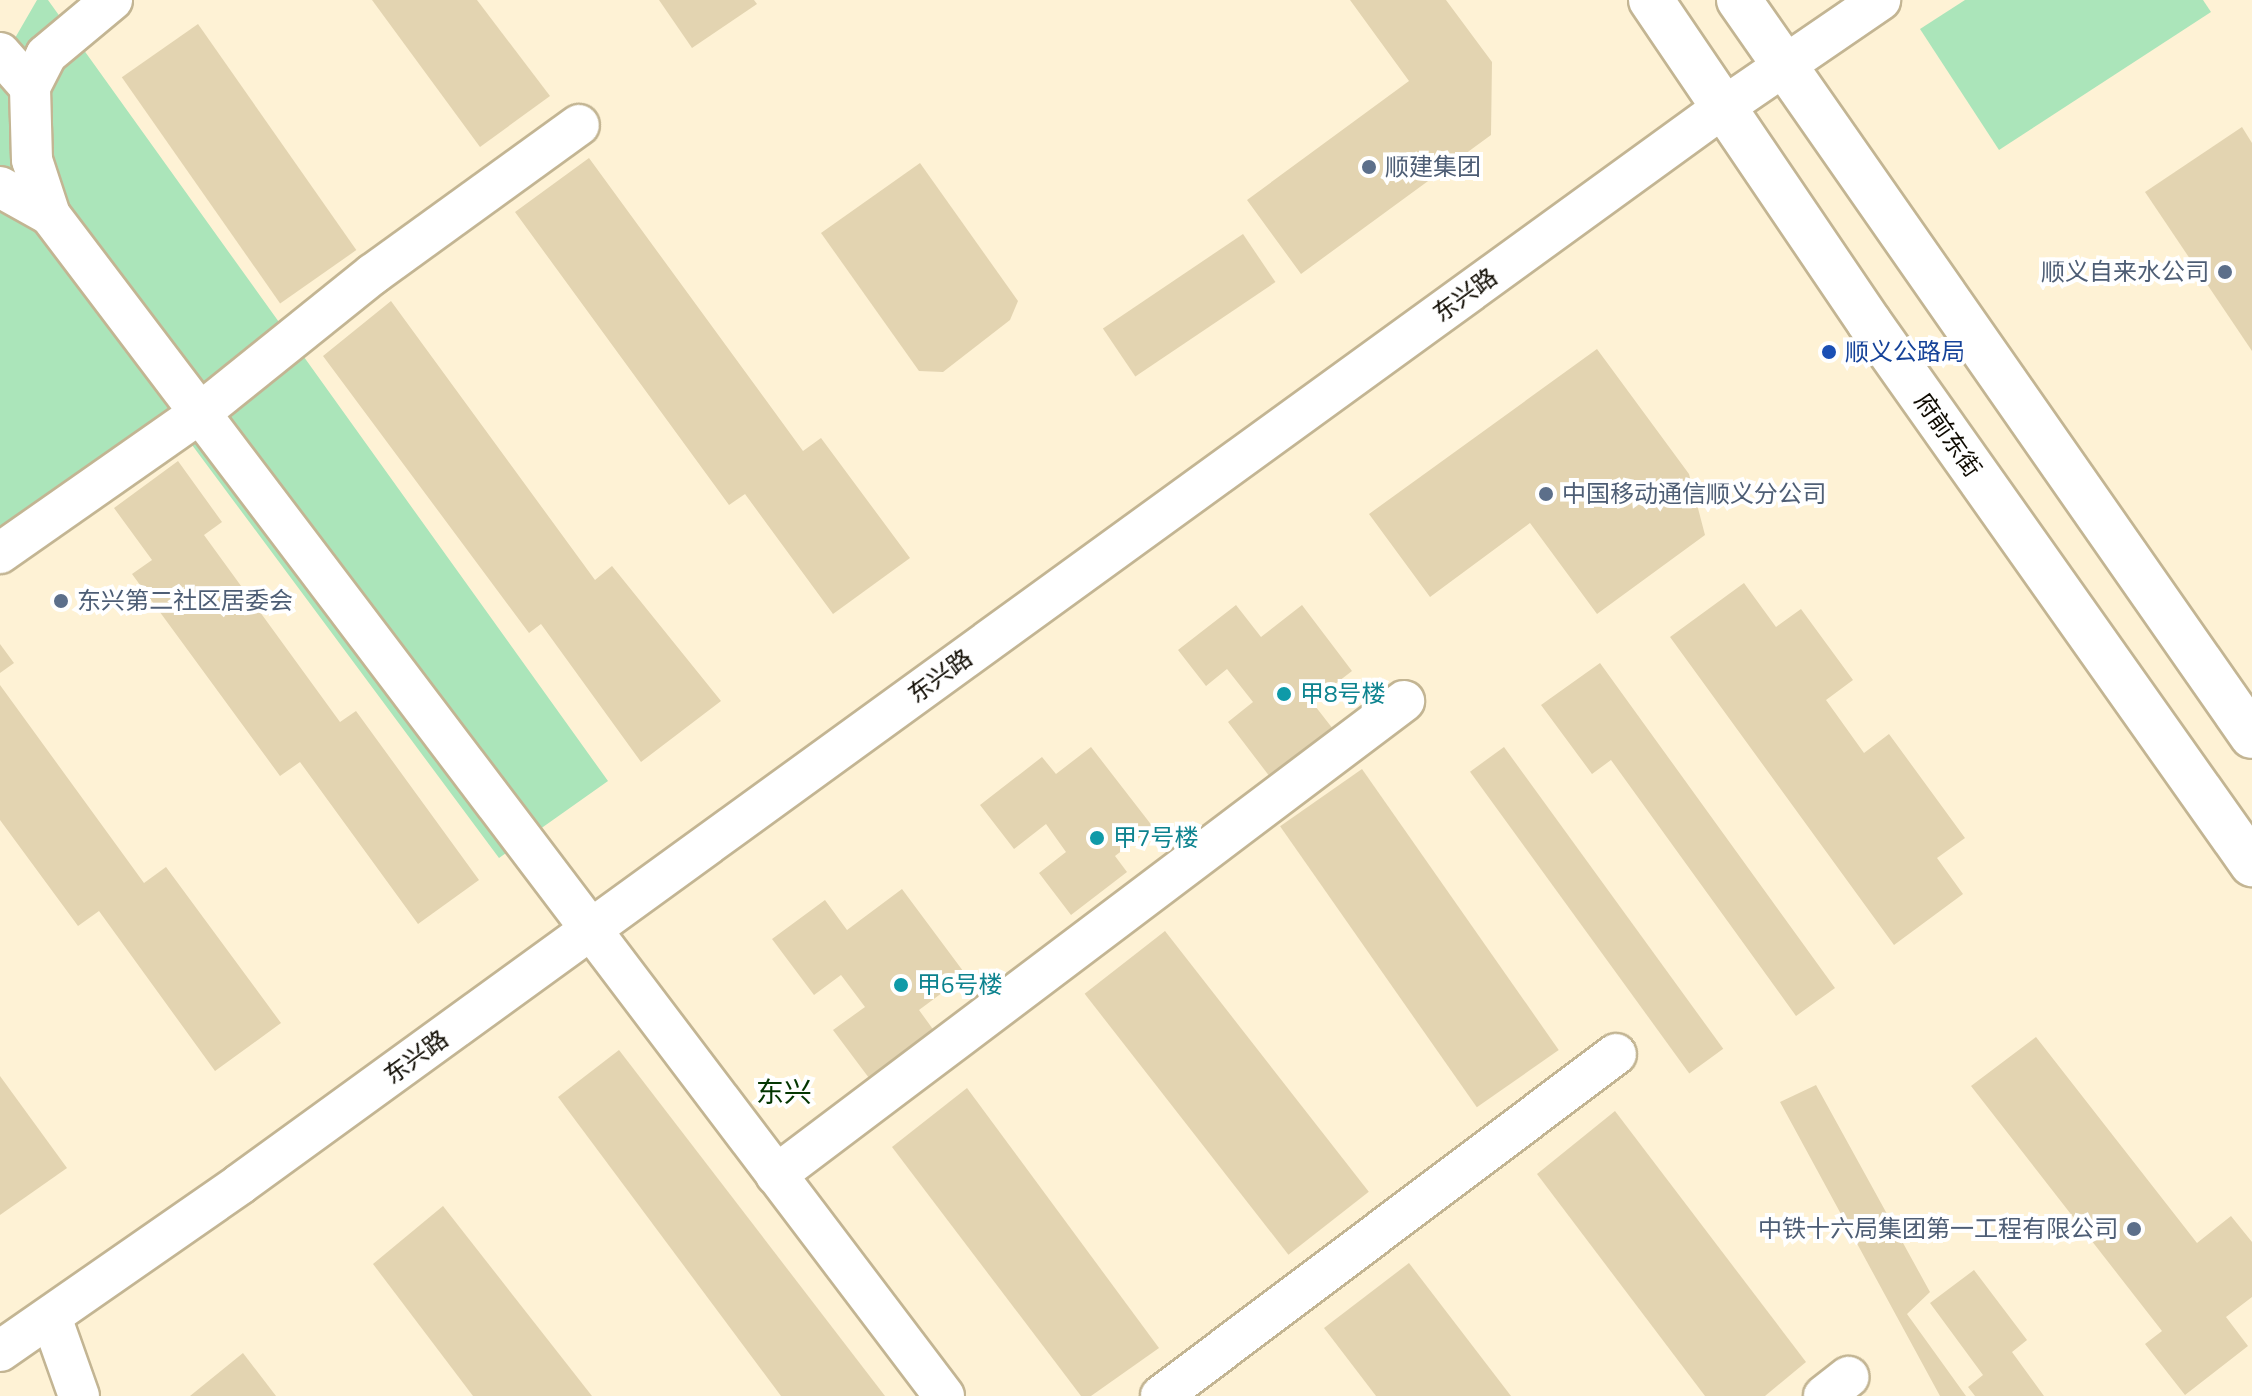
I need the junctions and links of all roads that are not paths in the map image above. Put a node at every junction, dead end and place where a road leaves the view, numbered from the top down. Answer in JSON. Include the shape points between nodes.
{"nodes":[{"id":1,"x":112,"y":0,"type":"edge"},
{"id":2,"x":1651,"y":0,"type":"edge"},
{"id":3,"x":1739,"y":0,"type":"edge"},
{"id":4,"x":1880,"y":0,"type":"edge"},
{"id":5,"x":0,"y":53,"type":"edge"},
{"id":6,"x":1783,"y":66,"type":"junction"},
{"id":7,"x":30,"y":87,"type":"junction"},
{"id":8,"x":1721,"y":109,"type":"junction"},
{"id":9,"x":579,"y":125,"type":"dead end"},
{"id":10,"x":0,"y":187,"type":"edge"},
{"id":11,"x":50,"y":215,"type":"junction"},
{"id":12,"x":200,"y":413,"type":"junction"},
{"id":13,"x":0,"y":553,"type":"edge"},
{"id":14,"x":1404,"y":701,"type":"dead end"},
{"id":15,"x":2252,"y":736,"type":"edge"},
{"id":16,"x":2252,"y":864,"type":"edge"},
{"id":17,"x":594,"y":928,"type":"junction"},
{"id":18,"x":1616,"y":1054,"type":"dead end"},
{"id":19,"x":776,"y":1175,"type":"junction"},
{"id":20,"x":51,"y":1317,"type":"junction"},
{"id":21,"x":0,"y":1351,"type":"edge"},
{"id":22,"x":79,"y":1396,"type":"edge"},
{"id":23,"x":944,"y":1396,"type":"edge"},
{"id":24,"x":1161,"y":1396,"type":"edge"}],
"edges":[{"from":1,"to":7,"type":"street","via":[[46,55]]},
{"from":2,"to":8,"type":"main road","name":"府前东街"},
{"from":3,"to":6,"type":"main road"},
{"from":4,"to":6,"type":"street","name":"东兴路"},
{"from":5,"to":7,"type":"street"},
{"from":6,"to":8,"type":"street","name":"东兴路"},
{"from":6,"to":15,"type":"main road"},
{"from":7,"to":11,"type":"street","via":[[32,160]]},
{"from":8,"to":16,"type":"main road","name":"府前东街"},
{"from":8,"to":17,"type":"street","name":"东兴路"},
{"from":9,"to":12,"type":"street","via":[[373,274]]},
{"from":10,"to":11,"type":"street"},
{"from":11,"to":12,"type":"street"},
{"from":12,"to":13,"type":"street"},
{"from":12,"to":17,"type":"street"},
{"from":14,"to":19,"type":"street"},
{"from":17,"to":19,"type":"street"},
{"from":17,"to":20,"type":"street","name":"东兴路"},
{"from":18,"to":24,"type":"street"},
{"from":19,"to":23,"type":"street"},
{"from":20,"to":21,"type":"street","name":"东兴路"},
{"from":20,"to":22,"type":"street"}]}
